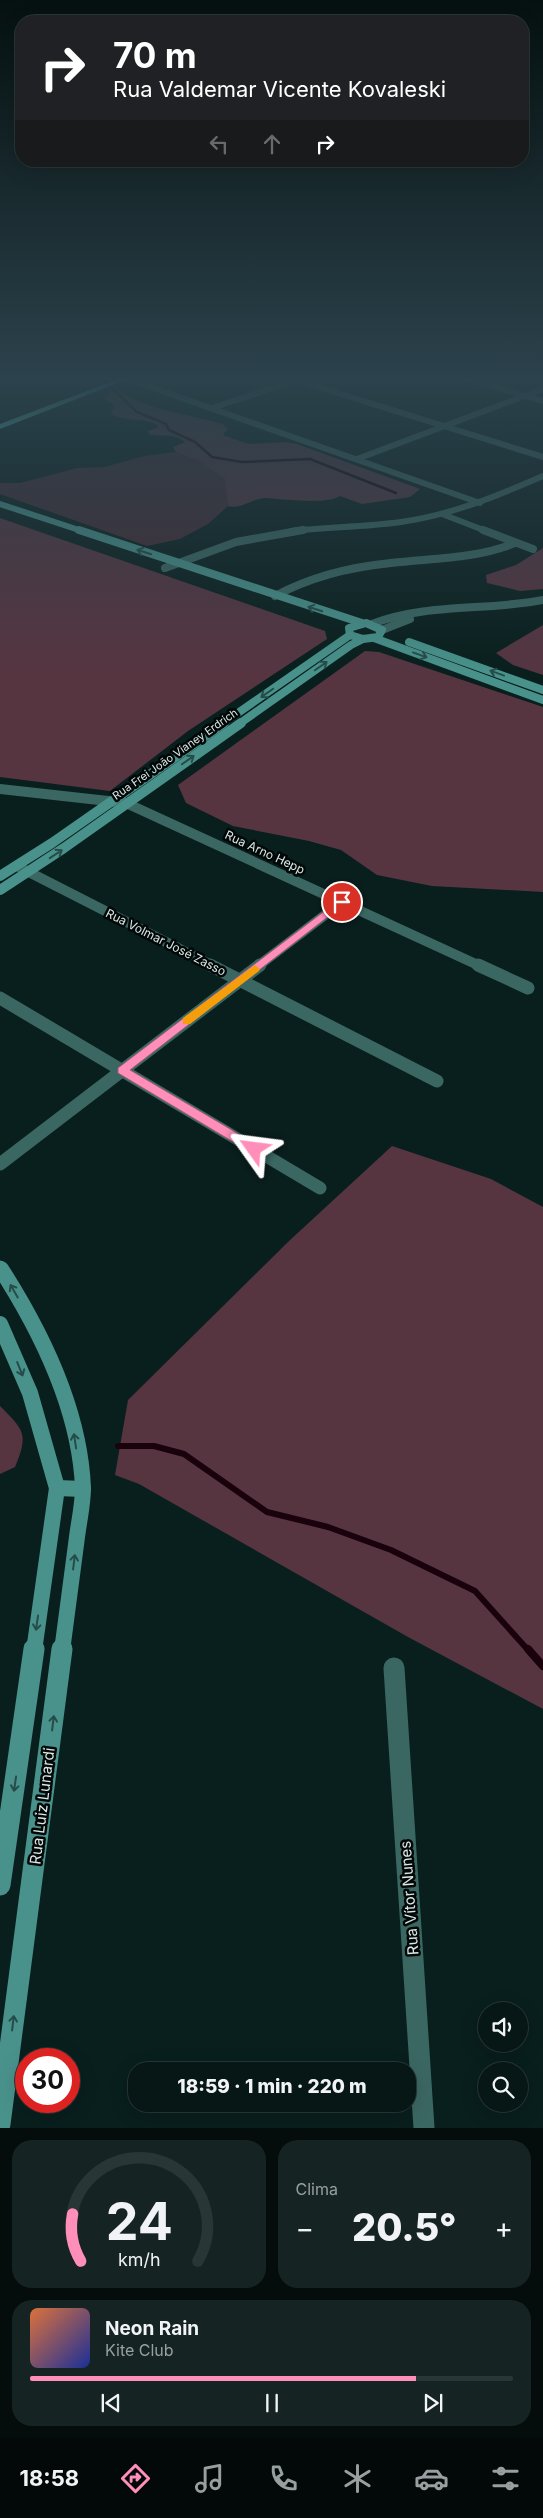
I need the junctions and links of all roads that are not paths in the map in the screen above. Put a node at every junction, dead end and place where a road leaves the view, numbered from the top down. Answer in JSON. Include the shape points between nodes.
{"nodes":[{"id":1,"x":404,"y":476,"type":"edge"},
{"id":2,"x":543,"y":476,"type":"edge"},
{"id":3,"x":480,"y":503,"type":"junction"},
{"id":4,"x":0,"y":504,"type":"edge"},
{"id":5,"x":0,"y":513,"type":"edge"},
{"id":6,"x":442,"y":514,"type":"junction"},
{"id":7,"x":73,"y":538,"type":"dead end"},
{"id":8,"x":515,"y":542,"type":"junction"},
{"id":9,"x":533,"y":550,"type":"dead end"},
{"id":10,"x":156,"y":565,"type":"dead end"},
{"id":11,"x":175,"y":567,"type":"junction"},
{"id":12,"x":275,"y":596,"type":"junction"},
{"id":13,"x":543,"y":600,"type":"edge"},
{"id":14,"x":267,"y":602,"type":"dead end"},
{"id":15,"x":276,"y":606,"type":"dead end"},
{"id":16,"x":543,"y":608,"type":"edge"},
{"id":17,"x":362,"y":623,"type":"junction"},
{"id":18,"x":372,"y":624,"type":"junction"},
{"id":19,"x":346,"y":631,"type":"junction"},
{"id":20,"x":382,"y":631,"type":"junction"},
{"id":21,"x":374,"y":638,"type":"junction"},
{"id":22,"x":363,"y":639,"type":"junction"},
{"id":23,"x":543,"y":690,"type":"edge"},
{"id":24,"x":543,"y":700,"type":"edge"},
{"id":25,"x":0,"y":789,"type":"edge"},
{"id":26,"x":111,"y":801,"type":"junction"},
{"id":27,"x":126,"y":803,"type":"junction"},
{"id":28,"x":17,"y":866,"type":"junction"},
{"id":29,"x":29,"y":871,"type":"junction"},
{"id":30,"x":0,"y":876,"type":"edge"},
{"id":31,"x":0,"y":890,"type":"edge"},
{"id":32,"x":342,"y":902,"type":"junction"},
{"id":33,"x":240,"y":980,"type":"junction"},
{"id":34,"x":528,"y":988,"type":"dead end"},
{"id":35,"x":0,"y":998,"type":"edge"},
{"id":36,"x":122,"y":1070,"type":"junction"},
{"id":37,"x":437,"y":1082,"type":"dead end"},
{"id":38,"x":0,"y":1164,"type":"edge"},
{"id":39,"x":320,"y":1188,"type":"dead end"},
{"id":40,"x":0,"y":1267,"type":"edge"},
{"id":41,"x":0,"y":1324,"type":"edge"},
{"id":42,"x":57,"y":1488,"type":"junction"},
{"id":43,"x":83,"y":1489,"type":"junction"},
{"id":44,"x":394,"y":1668,"type":"dead end"},
{"id":45,"x":0,"y":1886,"type":"edge"},
{"id":46,"x":0,"y":2124,"type":"edge"},
{"id":47,"x":424,"y":2128,"type":"edge"}],
"edges":[{"from":1,"to":3,"type":"street"},
{"from":2,"to":3,"type":"street"},
{"from":3,"to":6,"type":"street"},
{"from":11,"to":4,"type":"street","one_way":true},
{"from":5,"to":7,"type":"street"},
{"from":6,"to":8,"type":"street"},
{"from":6,"to":11,"type":"street","via":[[388,524],[312,528],[261,535],[228,543]]},
{"from":8,"to":9,"type":"street"},
{"from":8,"to":12,"type":"street","via":[[493,552],[471,556],[351,569],[311,580]]},
{"from":10,"to":11,"type":"street"},
{"from":11,"to":12,"type":"street"},
{"from":17,"to":12,"type":"street","one_way":true},
{"from":13,"to":18,"type":"street","via":[[424,610],[390,616]]},
{"from":14,"to":15,"type":"street"},
{"from":16,"to":20,"type":"street","via":[[429,616],[398,622]]},
{"from":17,"to":18,"type":"street"},
{"from":17,"to":19,"type":"street","name":"Rua Frei João Vianey Erdrich"},
{"from":18,"to":20,"type":"street"},
{"from":19,"to":22,"type":"street"},
{"from":19,"to":26,"type":"street","name":"Rua Frei João Vianey Erdrich","one_way":true},
{"from":20,"to":21,"type":"street"},
{"from":23,"to":20,"type":"street","one_way":true},
{"from":21,"to":22,"type":"street"},
{"from":21,"to":24,"type":"street","one_way":true},
{"from":27,"to":22,"type":"street","name":"Rua Frei João Vianey Erdrich","one_way":true},
{"from":25,"to":26,"type":"street","name":"Rua Arno Hepp"},
{"from":26,"to":27,"type":"street","name":"Rua Arno Hepp"},
{"from":26,"to":28,"type":"street","name":"Rua Frei João Vianey Erdrich"},
{"from":29,"to":27,"type":"street","name":"Rua Frei João Vianey Erdrich","one_way":true},
{"from":27,"to":32,"type":"street","name":"Rua Arno Hepp"},
{"from":28,"to":29,"type":"street","name":"Rua Volmar José Zasso"},
{"from":28,"to":30,"type":"street","name":"Rua Frei João Vianey Erdrich"},
{"from":29,"to":31,"type":"street","name":"Rua Frei João Vianey Erdrich"},
{"from":29,"to":33,"type":"street","name":"Rua Volmar José Zasso"},
{"from":32,"to":33,"type":"street"},
{"from":32,"to":34,"type":"street","name":"Rua Arno Hepp"},
{"from":33,"to":36,"type":"street"},
{"from":33,"to":37,"type":"street","name":"Rua Volmar José Zasso"},
{"from":35,"to":36,"type":"street"},
{"from":36,"to":38,"type":"street"},
{"from":36,"to":39,"type":"street"},
{"from":43,"to":40,"type":"street","name":"Rua Luiz Lunardi","one_way":true,"via":[[74,1429],[58,1383],[22,1304]]},
{"from":41,"to":42,"type":"street","one_way":true,"via":[[30,1393]]},
{"from":42,"to":43,"type":"street"},
{"from":42,"to":45,"type":"street","one_way":true},
{"from":46,"to":43,"type":"street","name":"Rua Luiz Lunardi","one_way":true},
{"from":44,"to":47,"type":"street","name":"Rua Vítor Nunes"}]}
